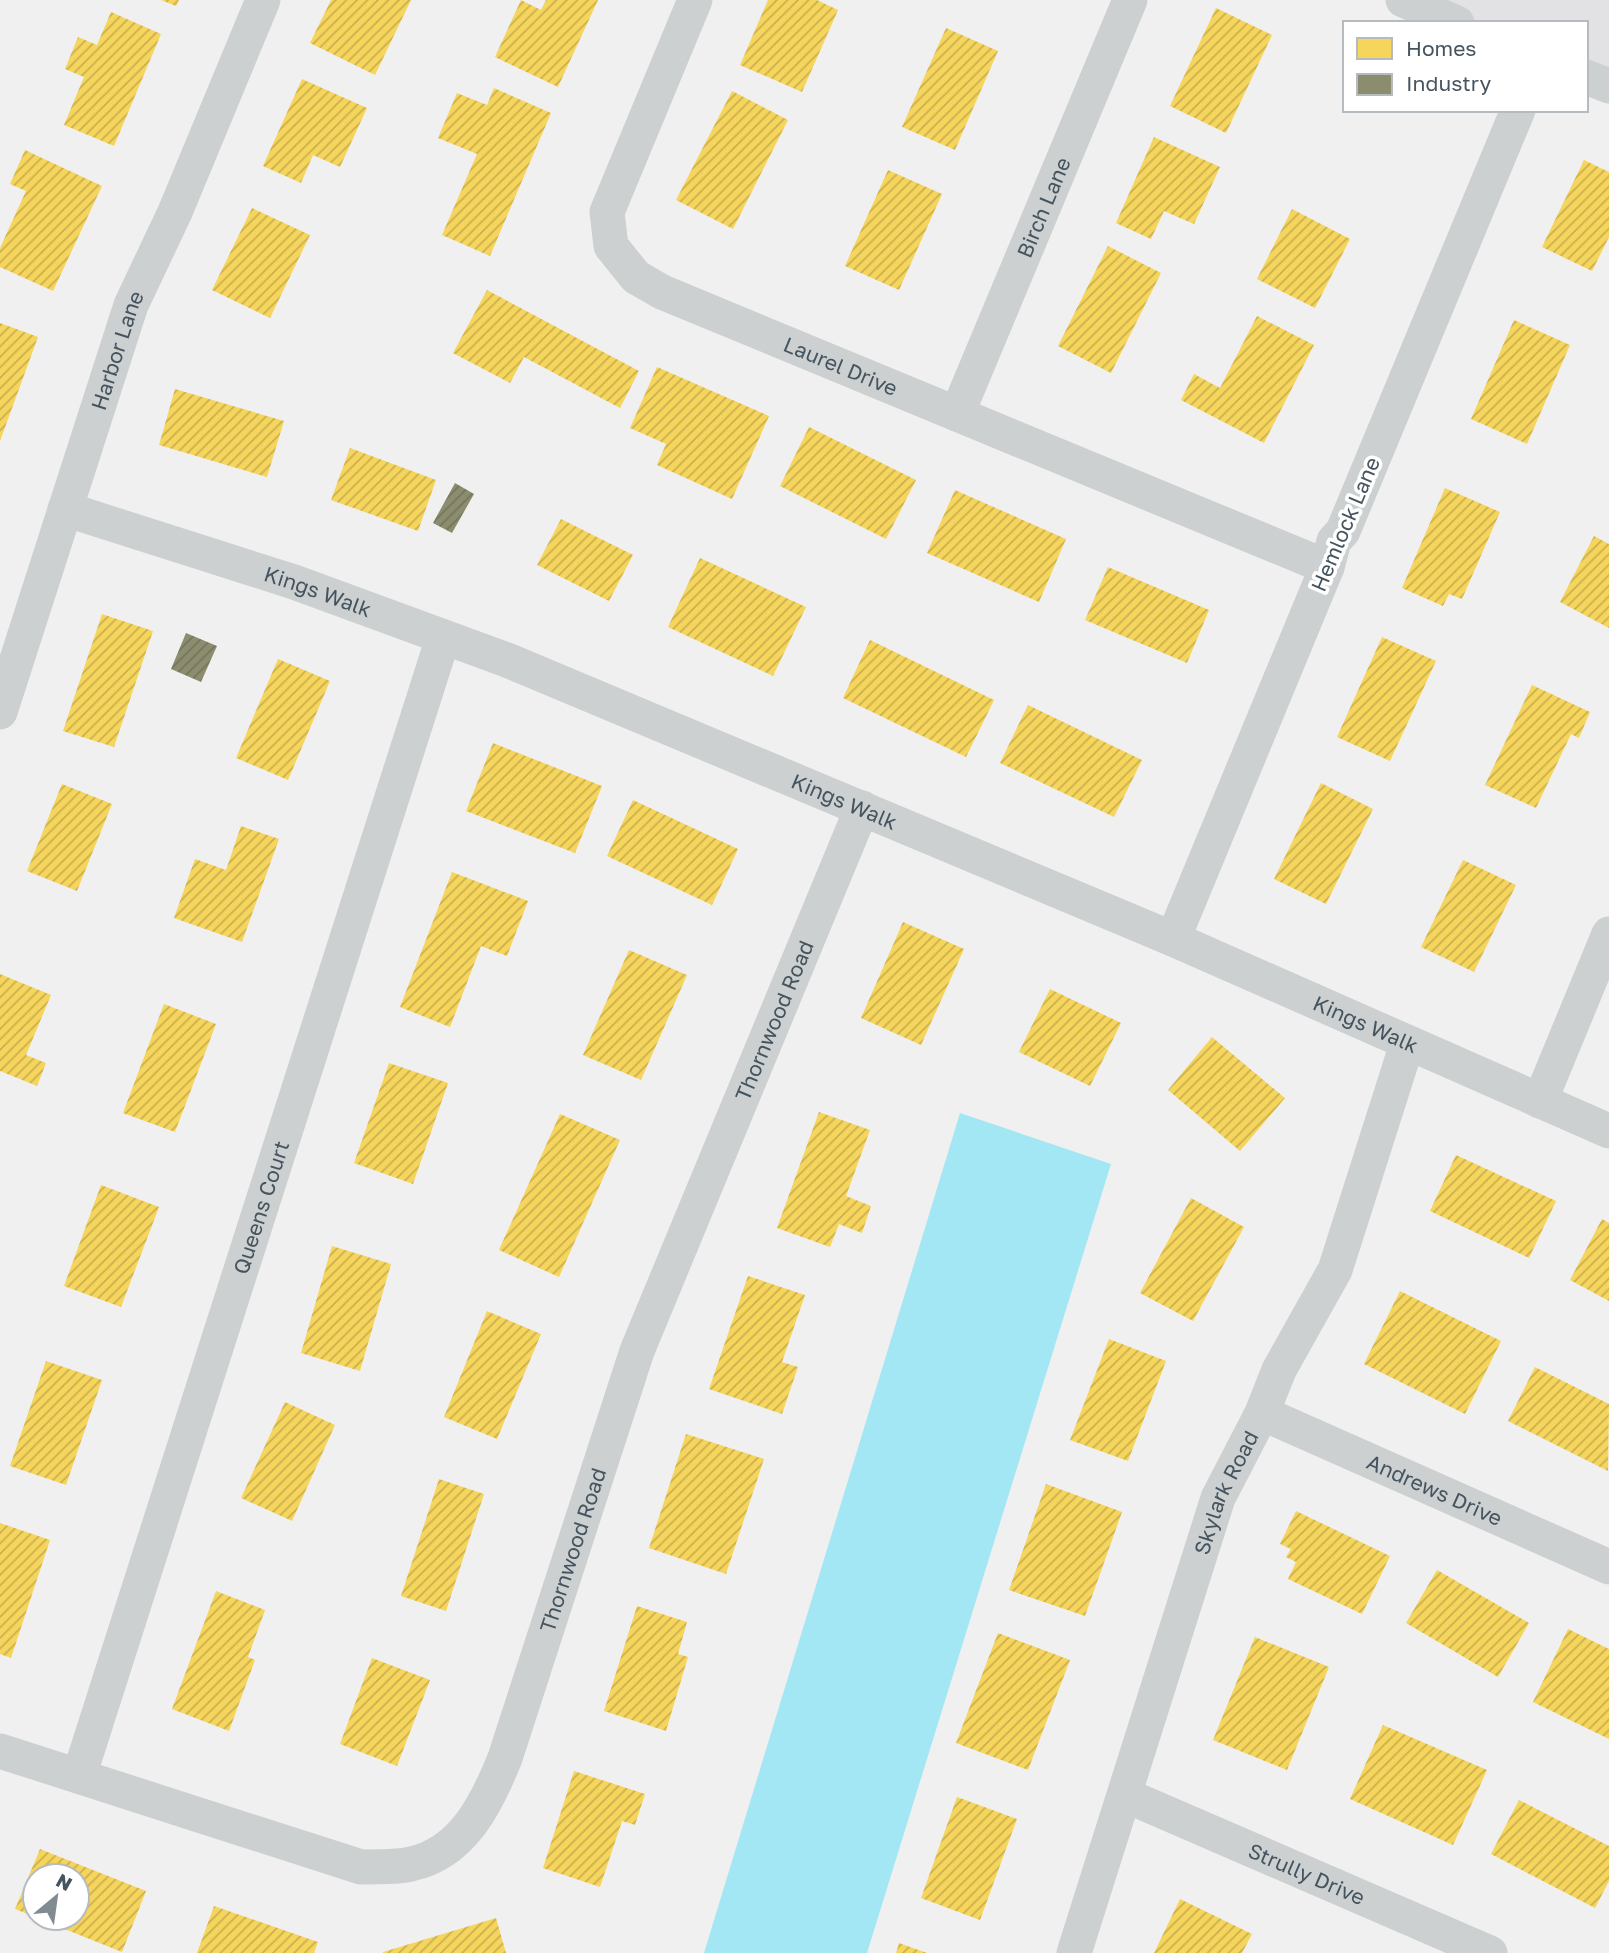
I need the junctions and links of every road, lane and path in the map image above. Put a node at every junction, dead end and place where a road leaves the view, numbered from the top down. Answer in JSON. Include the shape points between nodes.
{"nodes":[{"id":1,"x":263,"y":0,"type":"edge"},
{"id":2,"x":695,"y":0,"type":"edge"},
{"id":3,"x":1130,"y":0,"type":"edge"},
{"id":4,"x":1403,"y":0,"type":"edge"},
{"id":5,"x":1452,"y":21,"type":"edge"},
{"id":6,"x":1588,"y":78,"type":"edge"},
{"id":7,"x":1609,"y":86,"type":"edge"},
{"id":8,"x":1517,"y":112,"type":"edge"},
{"id":9,"x":957,"y":414,"type":"junction"},
{"id":10,"x":65,"y":509,"type":"junction"},
{"id":11,"x":1326,"y":567,"type":"junction"},
{"id":12,"x":443,"y":638,"type":"junction"},
{"id":13,"x":0,"y":712,"type":"edge"},
{"id":14,"x":862,"y":808,"type":"junction"},
{"id":15,"x":1609,"y":933,"type":"edge"},
{"id":16,"x":1173,"y":939,"type":"junction"},
{"id":17,"x":1407,"y":1044,"type":"junction"},
{"id":18,"x":1540,"y":1101,"type":"junction"},
{"id":19,"x":1609,"y":1131,"type":"edge"},
{"id":20,"x":1262,"y":1413,"type":"junction"},
{"id":21,"x":1609,"y":1567,"type":"edge"},
{"id":22,"x":0,"y":1751,"type":"edge"},
{"id":23,"x":79,"y":1776,"type":"junction"},
{"id":24,"x":1125,"y":1796,"type":"junction"},
{"id":25,"x":1074,"y":1953,"type":"edge"},
{"id":26,"x":1490,"y":1953,"type":"edge"}],
"edges":[{"from":1,"to":10,"type":"street","name":"Harbor Lane","via":[[131,305]]},
{"from":2,"to":9,"type":"street","name":"Laurel Drive","via":[[607,212],[611,246],[636,277],[663,292]]},
{"from":3,"to":9,"type":"street","name":"Birch Lane"},
{"from":4,"to":5,"type":"street"},
{"from":6,"to":7,"type":"street"},
{"from":8,"to":11,"type":"street","name":"Hemlock Lane"},
{"from":9,"to":11,"type":"street","name":"Laurel Drive"},
{"from":10,"to":12,"type":"street","name":"Kings Walk","via":[[294,582]]},
{"from":10,"to":13,"type":"street","name":"Harbor Lane"},
{"from":11,"to":16,"type":"street","name":"Hemlock Lane"},
{"from":12,"to":14,"type":"street","name":"Kings Walk","via":[[507,660]]},
{"from":12,"to":23,"type":"street","name":"Queens Court"},
{"from":14,"to":16,"type":"street","name":"Kings Walk"},
{"from":14,"to":23,"type":"street","name":"Thornwood Road","via":[[637,1351],[505,1758],[469,1830],[410,1865],[361,1867]]},
{"from":15,"to":18,"type":"street"},
{"from":16,"to":17,"type":"street","name":"Kings Walk"},
{"from":17,"to":18,"type":"street","name":"Kings Walk"},
{"from":17,"to":20,"type":"street","name":"Skylark Road","via":[[1335,1270],[1279,1370]]},
{"from":18,"to":19,"type":"street","name":"Kings Walk"},
{"from":20,"to":21,"type":"street","name":"Andrews Drive"},
{"from":20,"to":24,"type":"street","name":"Skylark Road","via":[[1218,1497]]},
{"from":22,"to":23,"type":"street","name":"Thornwood Road"},
{"from":24,"to":25,"type":"street","name":"Skylark Road"},
{"from":24,"to":26,"type":"street","name":"Strully Drive"}]}
